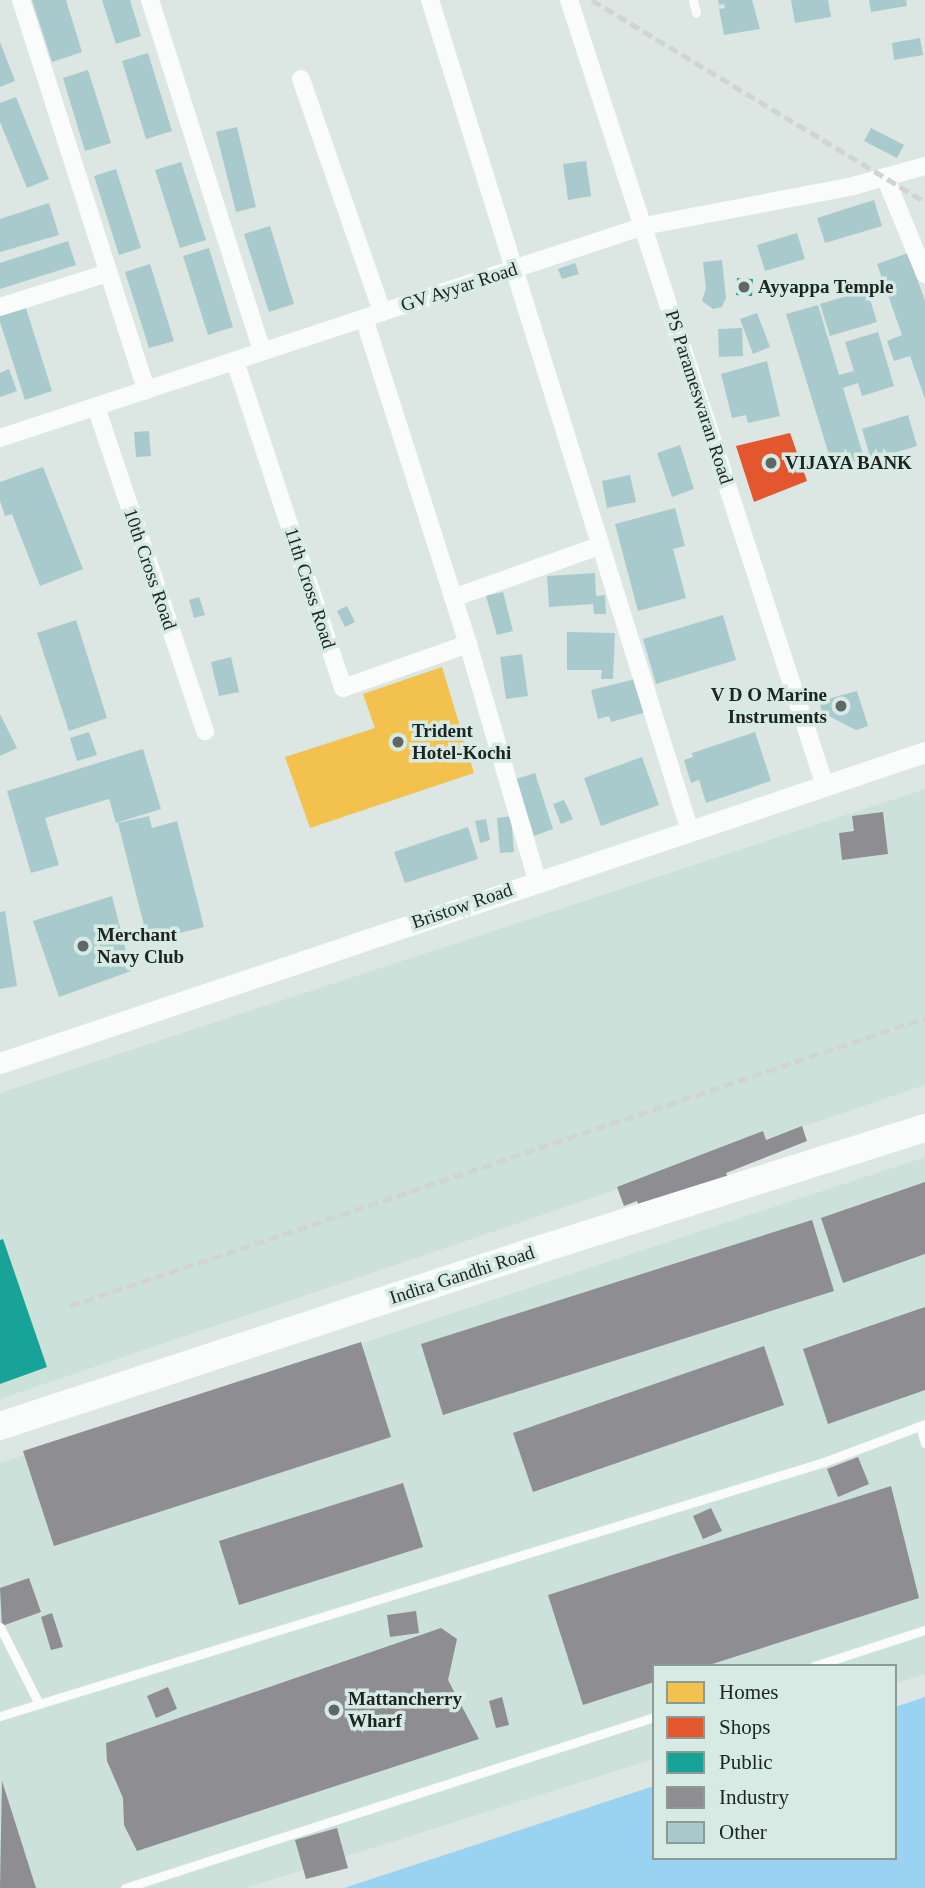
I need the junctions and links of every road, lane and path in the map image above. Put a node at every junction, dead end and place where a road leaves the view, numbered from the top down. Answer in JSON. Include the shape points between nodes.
{"nodes":[{"id":1,"x":21,"y":0,"type":"edge"},
{"id":2,"x":150,"y":0,"type":"edge"},
{"id":3,"x":430,"y":0,"type":"edge"},
{"id":4,"x":555,"y":0,"type":"edge"},
{"id":5,"x":693,"y":0,"type":"edge"},
{"id":6,"x":570,"y":5,"type":"edge"},
{"id":7,"x":696,"y":13,"type":"dead end"},
{"id":8,"x":300,"y":79,"type":"dead end"},
{"id":9,"x":925,"y":166,"type":"edge"},
{"id":10,"x":885,"y":177,"type":"junction"},
{"id":11,"x":644,"y":226,"type":"junction"},
{"id":12,"x":512,"y":270,"type":"junction"},
{"id":13,"x":108,"y":273,"type":"junction"},
{"id":14,"x":925,"y":274,"type":"edge"},
{"id":15,"x":0,"y":307,"type":"edge"},
{"id":16,"x":382,"y":312,"type":"junction"},
{"id":17,"x":364,"y":318,"type":"junction"},
{"id":18,"x":262,"y":352,"type":"junction"},
{"id":19,"x":235,"y":361,"type":"junction"},
{"id":20,"x":146,"y":390,"type":"junction"},
{"id":21,"x":96,"y":407,"type":"junction"},
{"id":22,"x":0,"y":438,"type":"edge"},
{"id":23,"x":599,"y":545,"type":"junction"},
{"id":24,"x":453,"y":598,"type":"junction"},
{"id":25,"x":468,"y":644,"type":"junction"},
{"id":26,"x":205,"y":731,"type":"dead end"},
{"id":27,"x":925,"y":752,"type":"edge"},
{"id":28,"x":825,"y":786,"type":"junction"},
{"id":29,"x":690,"y":831,"type":"junction"},
{"id":30,"x":537,"y":880,"type":"junction"},
{"id":31,"x":0,"y":1063,"type":"edge"},
{"id":32,"x":925,"y":1128,"type":"edge"},
{"id":33,"x":923,"y":1425,"type":"edge"},
{"id":34,"x":0,"y":1426,"type":"edge"},
{"id":35,"x":925,"y":1443,"type":"edge"},
{"id":36,"x":0,"y":1627,"type":"edge"},
{"id":37,"x":925,"y":1630,"type":"edge"},
{"id":38,"x":820,"y":1664,"type":"edge"},
{"id":39,"x":39,"y":1704,"type":"junction"},
{"id":40,"x":0,"y":1716,"type":"edge"},
{"id":41,"x":652,"y":1718,"type":"edge"},
{"id":42,"x":125,"y":1888,"type":"edge"}],
"edges":[{"from":1,"to":13,"type":"street"},
{"from":2,"to":18,"type":"street"},
{"from":3,"to":12,"type":"street"},
{"from":4,"to":6,"type":"street"},
{"from":5,"to":7,"type":"lane"},
{"from":6,"to":11,"type":"street","name":"PS Parameswaran Road"},
{"from":8,"to":16,"type":"street"},
{"from":9,"to":10,"type":"street","name":"GV Ayyar Road"},
{"from":10,"to":11,"type":"street","name":"GV Ayyar Road"},
{"from":10,"to":14,"type":"street"},
{"from":11,"to":12,"type":"street","name":"GV Ayyar Road"},
{"from":11,"to":28,"type":"street","name":"PS Parameswaran Road"},
{"from":12,"to":16,"type":"street","name":"GV Ayyar Road"},
{"from":12,"to":23,"type":"street"},
{"from":13,"to":15,"type":"street"},
{"from":13,"to":20,"type":"street"},
{"from":16,"to":17,"type":"street","name":"GV Ayyar Road"},
{"from":17,"to":18,"type":"street","name":"GV Ayyar Road"},
{"from":17,"to":24,"type":"street"},
{"from":18,"to":19,"type":"street","name":"GV Ayyar Road"},
{"from":19,"to":20,"type":"street","name":"GV Ayyar Road"},
{"from":19,"to":25,"type":"street","name":"11th Cross Road","via":[[343,688]]},
{"from":20,"to":21,"type":"street","name":"GV Ayyar Road"},
{"from":21,"to":22,"type":"street","name":"GV Ayyar Road"},
{"from":21,"to":26,"type":"street","name":"10th Cross Road"},
{"from":23,"to":24,"type":"street"},
{"from":23,"to":29,"type":"street"},
{"from":24,"to":25,"type":"street"},
{"from":25,"to":30,"type":"street"},
{"from":27,"to":28,"type":"street","name":"Bristow Road"},
{"from":28,"to":29,"type":"street","name":"Bristow Road"},
{"from":29,"to":30,"type":"street","name":"Bristow Road"},
{"from":30,"to":31,"type":"street","name":"Bristow Road"},
{"from":32,"to":34,"type":"highway","name":"Indira Gandhi Road"},
{"from":33,"to":35,"type":"lane"},
{"from":33,"to":39,"type":"lane","via":[[824,1462]]},
{"from":36,"to":39,"type":"lane"},
{"from":37,"to":38,"type":"lane"},
{"from":39,"to":40,"type":"lane"},
{"from":41,"to":42,"type":"lane"}]}
